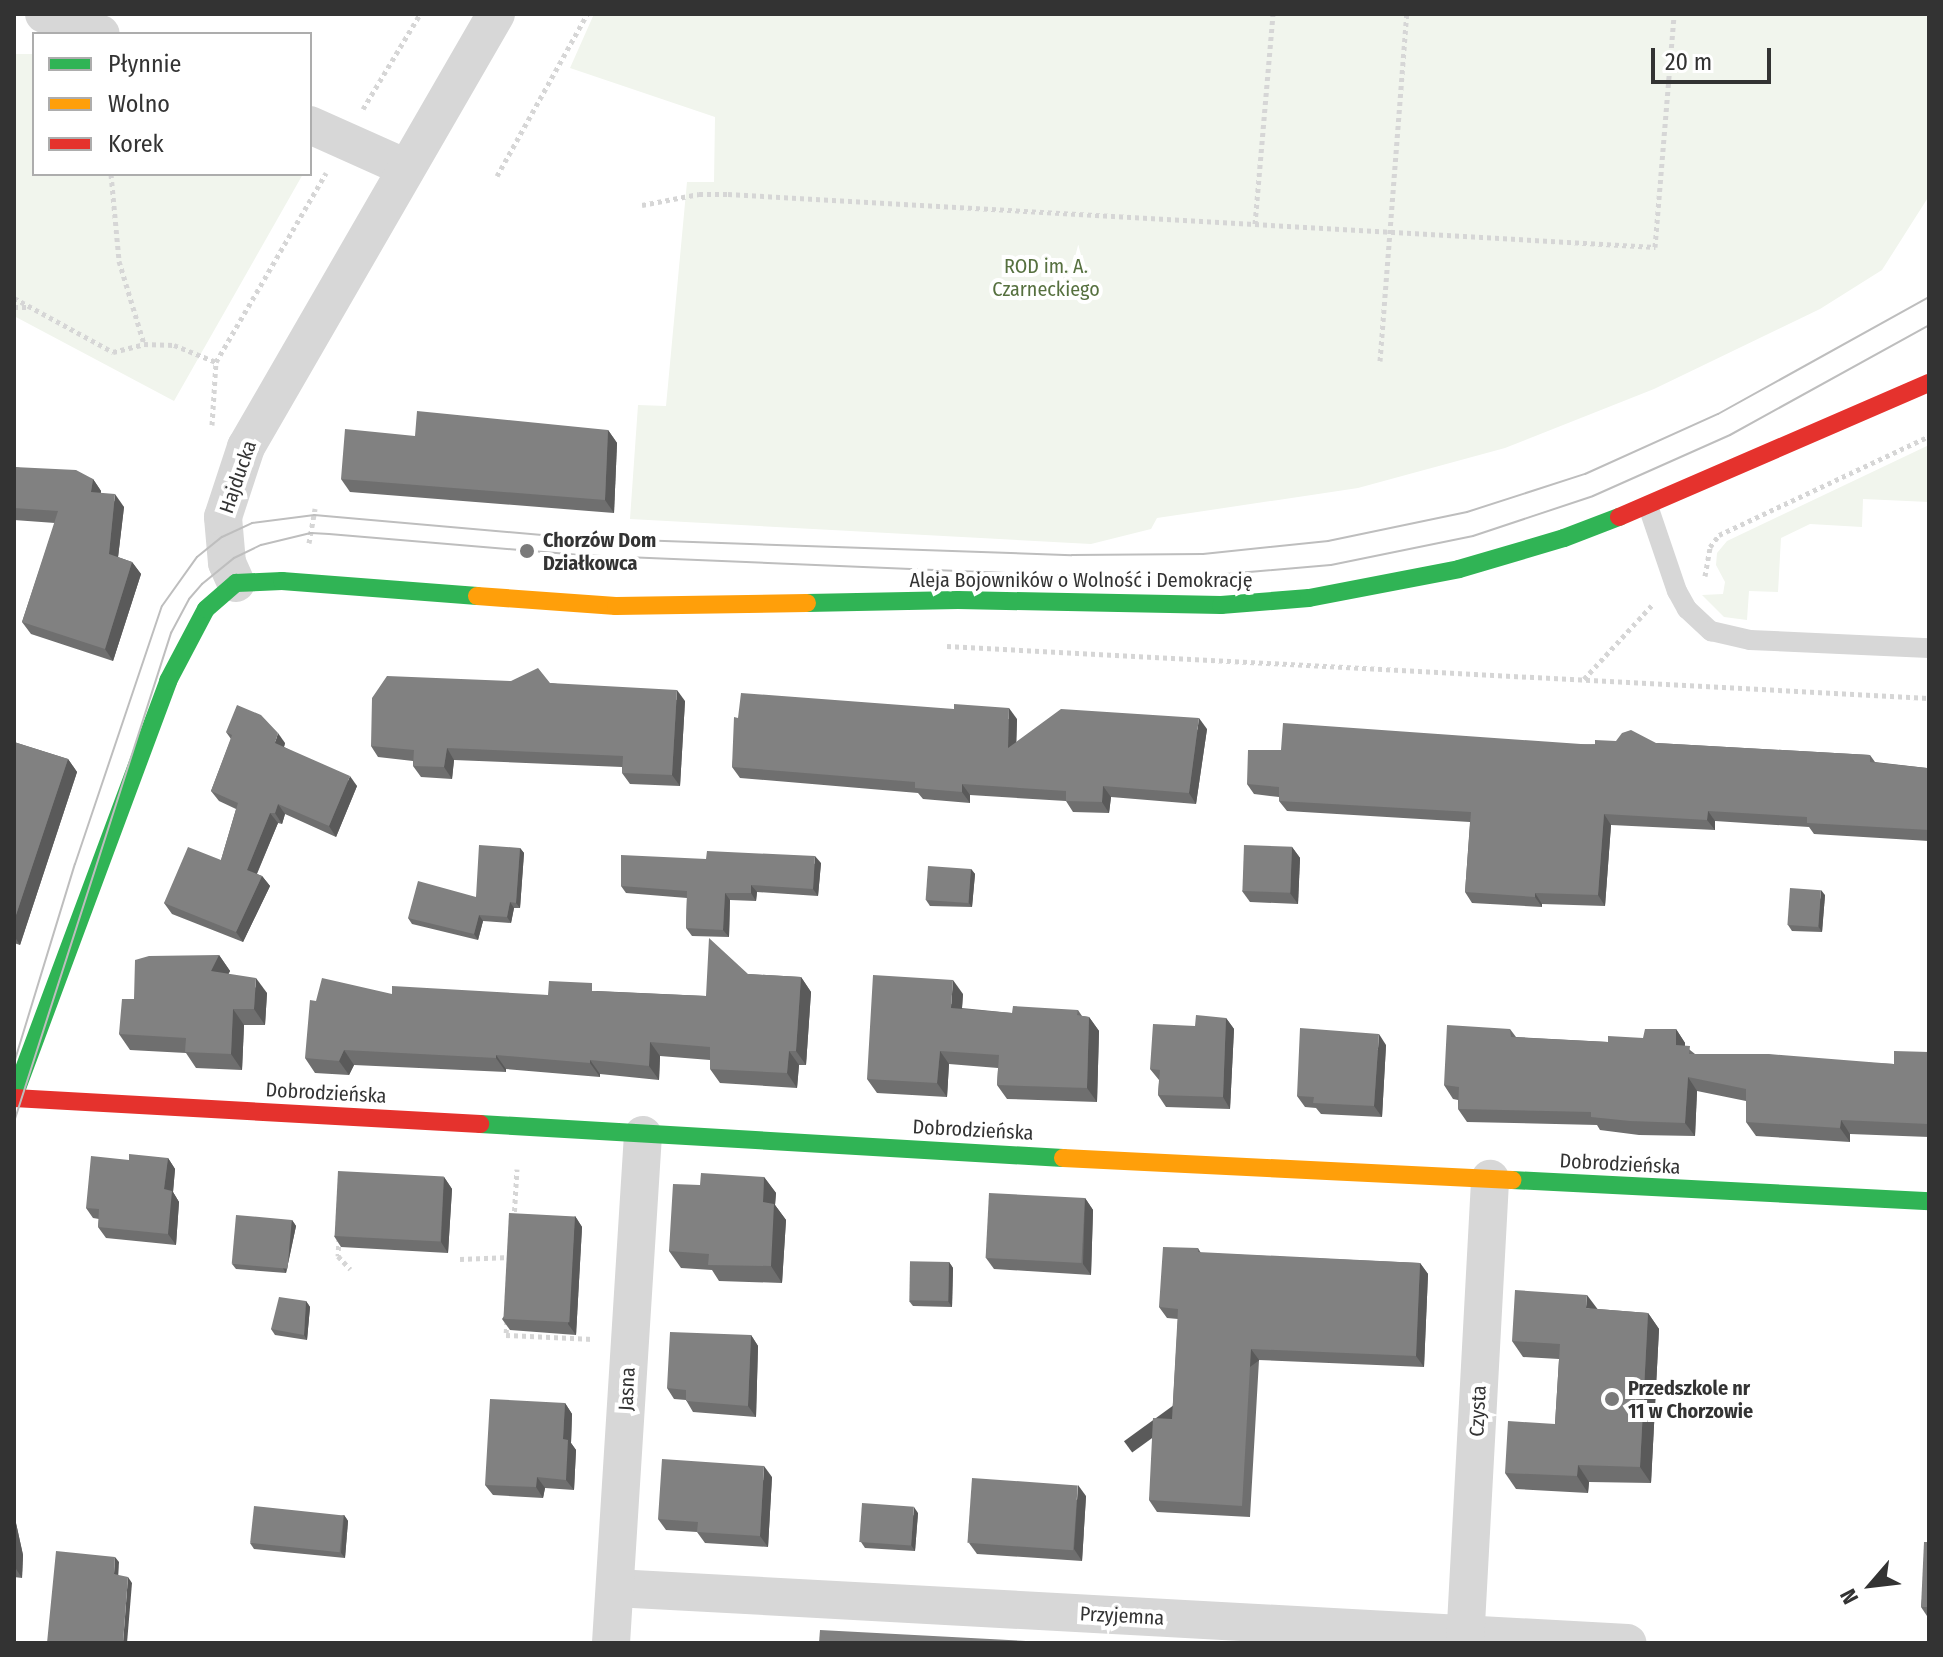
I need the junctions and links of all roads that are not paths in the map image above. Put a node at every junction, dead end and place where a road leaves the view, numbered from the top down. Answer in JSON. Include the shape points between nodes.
{"nodes":[{"id":1,"x":44,"y":14,"type":"edge"},
{"id":2,"x":496,"y":14,"type":"edge"},
{"id":3,"x":95,"y":32,"type":"edge"},
{"id":4,"x":312,"y":126,"type":"edge"},
{"id":5,"x":406,"y":168,"type":"junction"},
{"id":6,"x":1929,"y":374,"type":"edge"},
{"id":7,"x":1929,"y":383,"type":"edge"},
{"id":8,"x":1890,"y":398,"type":"junction"},
{"id":9,"x":1648,"y":506,"type":"junction"},
{"id":10,"x":236,"y":583,"type":"junction"},
{"id":11,"x":1929,"y":648,"type":"edge"},
{"id":12,"x":14,"y":1097,"type":"edge"},
{"id":13,"x":643,"y":1135,"type":"junction"},
{"id":14,"x":1490,"y":1179,"type":"junction"},
{"id":15,"x":1929,"y":1201,"type":"edge"},
{"id":16,"x":615,"y":1588,"type":"junction"},
{"id":17,"x":1465,"y":1639,"type":"edge"},
{"id":18,"x":611,"y":1643,"type":"edge"},
{"id":19,"x":1628,"y":1643,"type":"edge"}],
"edges":[{"from":1,"to":3,"type":"street"},
{"from":2,"to":5,"type":"street","name":"Hajducka"},
{"from":4,"to":5,"type":"street"},
{"from":5,"to":10,"type":"street","name":"Hajducka","via":[[246,447],[223,517],[227,563]]},
{"from":6,"to":8,"type":"street","name":"Aleja Bojowników o Wolność i Demokrację"},
{"from":7,"to":8,"type":"street","name":"Aleja Bojowników o Wolność i Demokrację"},
{"from":8,"to":9,"type":"street","name":"Aleja Bojowników o Wolność i Demokrację"},
{"from":9,"to":10,"type":"street","name":"Aleja Bojowników o Wolność i Demokrację","via":[[1459,569],[1346,593],[1269,602],[616,606],[282,581]]},
{"from":9,"to":11,"type":"lane","via":[[1677,591],[1687,609],[1711,631],[1750,640]]},
{"from":10,"to":12,"type":"street","via":[[206,609],[168,681]]},
{"from":12,"to":13,"type":"street","name":"Dobrodzieńska"},
{"from":13,"to":14,"type":"street","name":"Dobrodzieńska"},
{"from":13,"to":16,"type":"street","name":"Jasna"},
{"from":14,"to":15,"type":"street","name":"Dobrodzieńska"},
{"from":14,"to":17,"type":"street","name":"Czysta"},
{"from":16,"to":17,"type":"street","name":"Przyjemna"},
{"from":16,"to":18,"type":"street","name":"Jasna"},
{"from":17,"to":19,"type":"street","name":"Przyjemna"}]}
